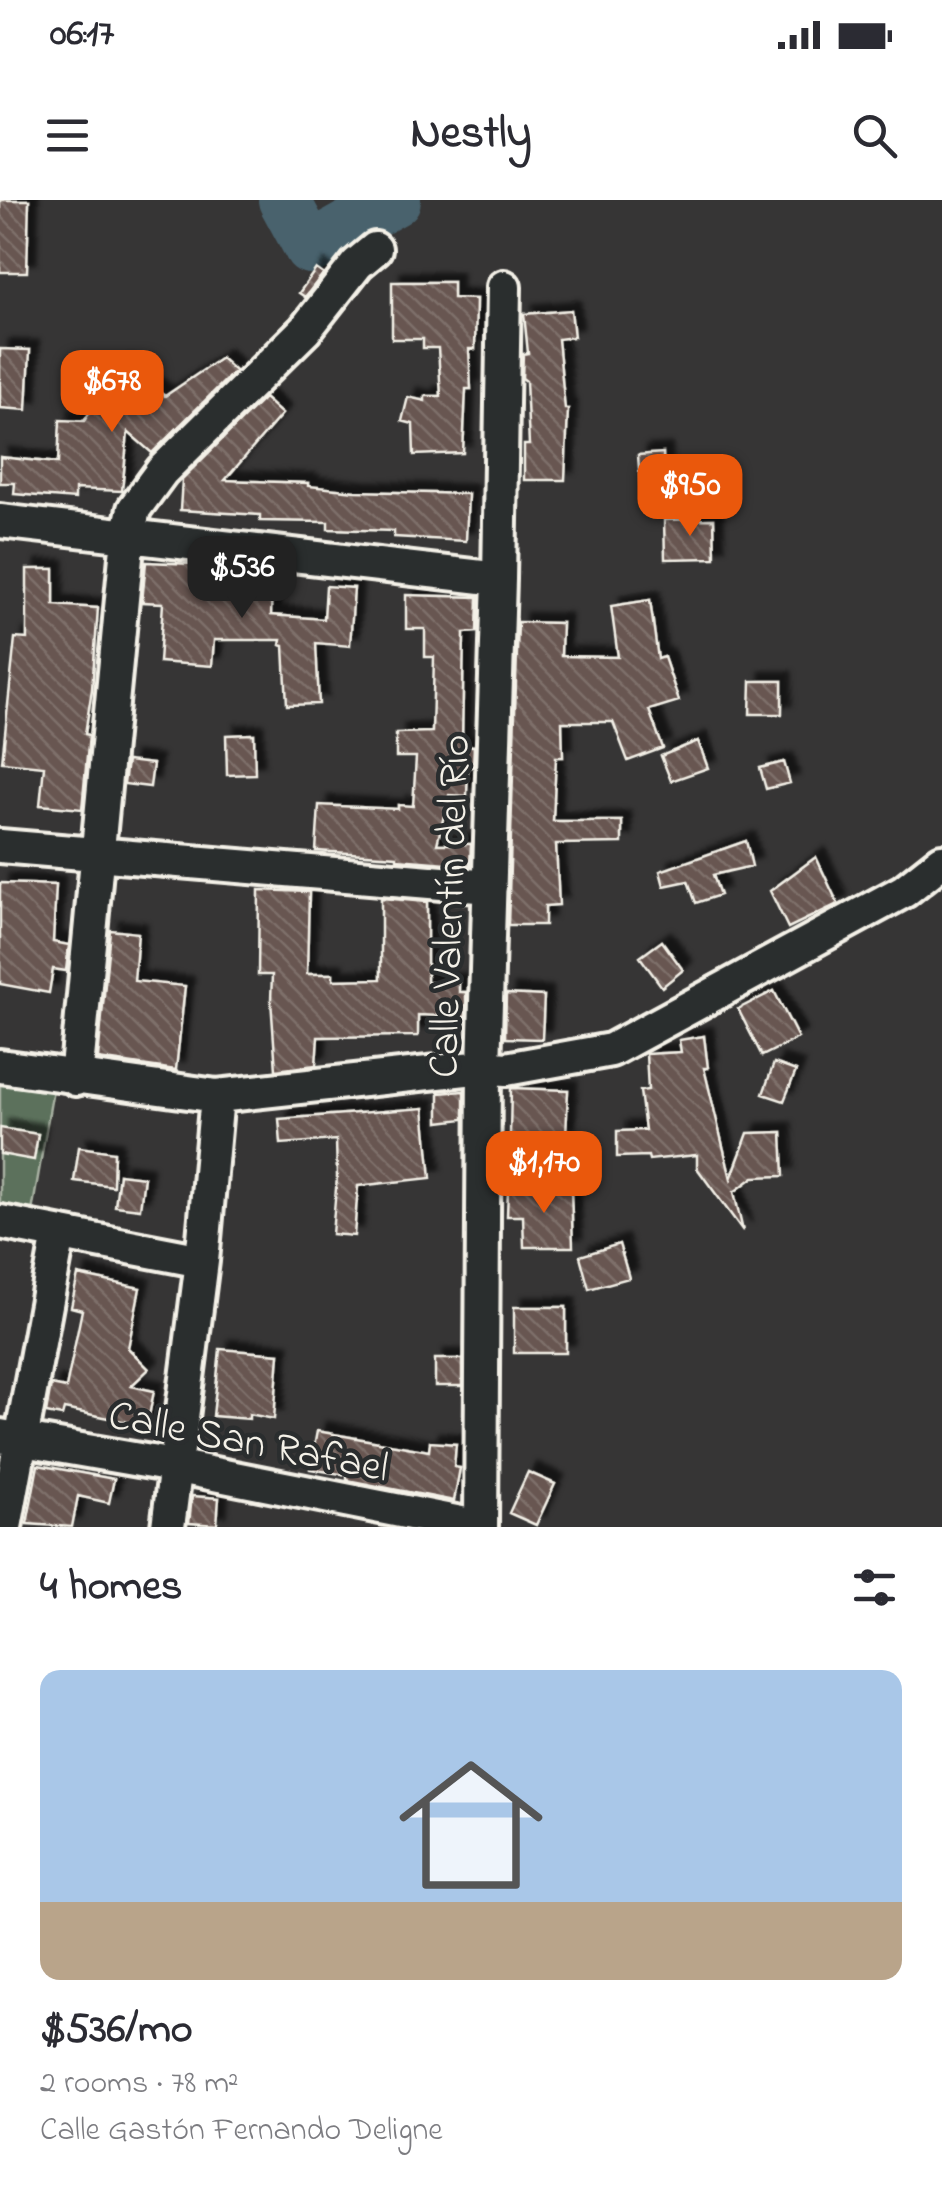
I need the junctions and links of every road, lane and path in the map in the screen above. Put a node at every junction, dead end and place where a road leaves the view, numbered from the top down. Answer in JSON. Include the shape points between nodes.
{"nodes":[{"id":1,"x":375,"y":249,"type":"dead end"},
{"id":2,"x":504,"y":287,"type":"dead end"},
{"id":3,"x":0,"y":521,"type":"edge"},
{"id":4,"x":128,"y":536,"type":"junction"},
{"id":5,"x":499,"y":579,"type":"junction"},
{"id":6,"x":0,"y":846,"type":"edge"},
{"id":7,"x":99,"y":853,"type":"junction"},
{"id":8,"x":942,"y":861,"type":"edge"},
{"id":9,"x":490,"y":887,"type":"junction"},
{"id":10,"x":0,"y":1066,"type":"edge"},
{"id":11,"x":484,"y":1067,"type":"junction"},
{"id":12,"x":76,"y":1079,"type":"junction"},
{"id":13,"x":217,"y":1096,"type":"junction"},
{"id":14,"x":0,"y":1222,"type":"edge"},
{"id":15,"x":59,"y":1234,"type":"junction"},
{"id":16,"x":202,"y":1260,"type":"junction"},
{"id":17,"x":10,"y":1438,"type":"edge"},
{"id":18,"x":174,"y":1466,"type":"junction"},
{"id":19,"x":5,"y":1527,"type":"edge"},
{"id":20,"x":168,"y":1527,"type":"edge"},
{"id":21,"x":481,"y":1527,"type":"edge"}],
"edges":[{"from":1,"to":4,"type":"street","via":[[305,330],[162,471],[134,509]]},
{"from":2,"to":5,"type":"street","name":"Calle Valentín del Río"},
{"from":3,"to":4,"type":"street"},
{"from":4,"to":5,"type":"street"},
{"from":4,"to":7,"type":"street"},
{"from":5,"to":9,"type":"street","name":"Calle Valentín del Río"},
{"from":6,"to":7,"type":"street"},
{"from":7,"to":9,"type":"street"},
{"from":7,"to":12,"type":"street"},
{"from":8,"to":11,"type":"street","via":[[904,891],[611,1050]]},
{"from":9,"to":11,"type":"street","name":"Calle Valentín del Río"},
{"from":10,"to":12,"type":"street"},
{"from":11,"to":13,"type":"street"},
{"from":11,"to":21,"type":"street","name":"Calle Valentín del Río"},
{"from":12,"to":13,"type":"street"},
{"from":13,"to":16,"type":"street"},
{"from":14,"to":15,"type":"street"},
{"from":15,"to":16,"type":"street"},
{"from":15,"to":17,"type":"street"},
{"from":16,"to":18,"type":"street"},
{"from":17,"to":18,"type":"street","name":"Calle San Rafael"},
{"from":17,"to":19,"type":"street"},
{"from":18,"to":20,"type":"street"},
{"from":18,"to":21,"type":"street","name":"Calle San Rafael"}]}
